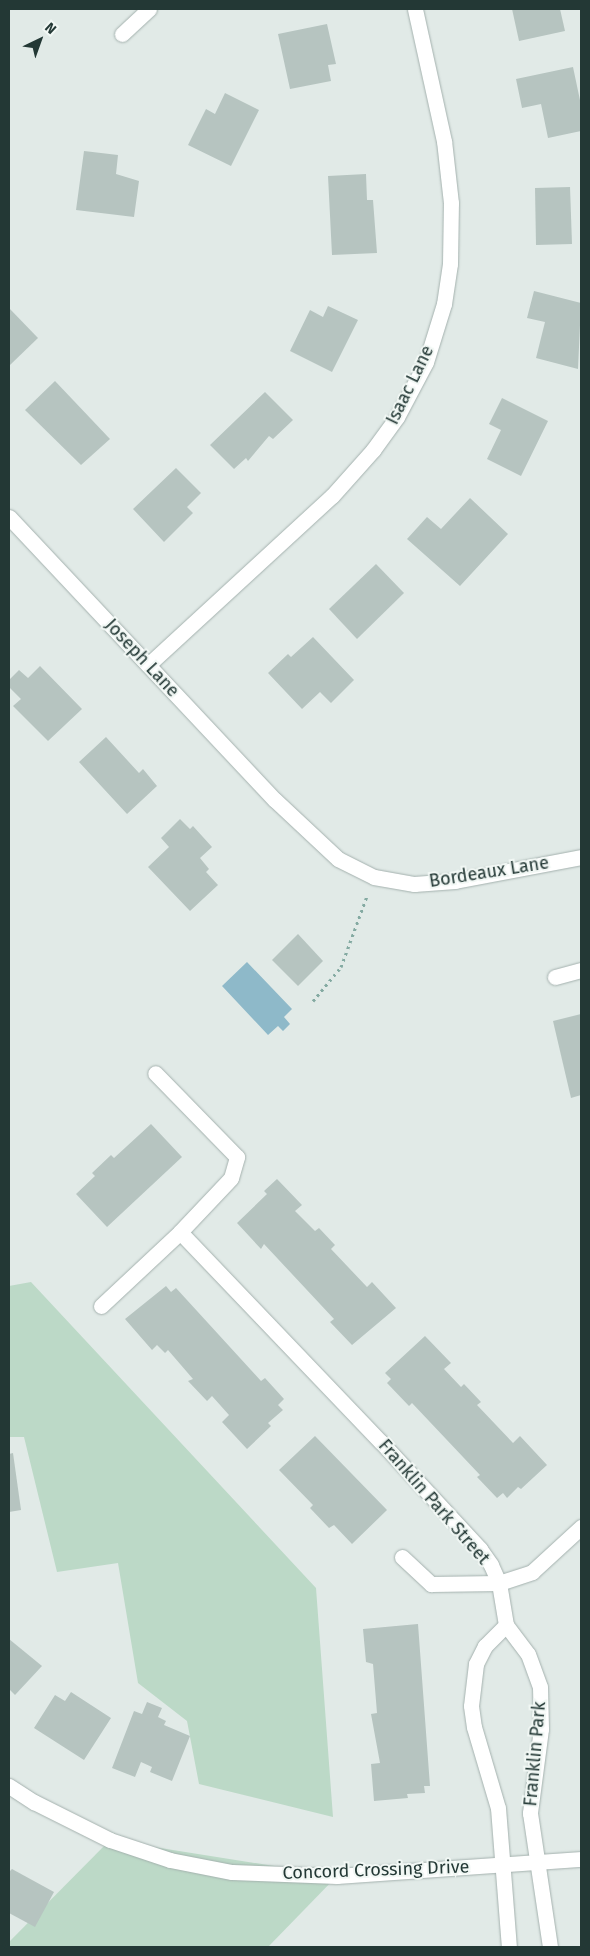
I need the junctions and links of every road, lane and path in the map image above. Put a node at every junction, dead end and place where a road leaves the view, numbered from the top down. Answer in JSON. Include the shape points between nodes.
{"nodes":[{"id":1,"x":149,"y":9,"type":"edge"},
{"id":2,"x":415,"y":9,"type":"edge"},
{"id":3,"x":122,"y":34,"type":"dead end"},
{"id":4,"x":9,"y":517,"type":"edge"},
{"id":5,"x":148,"y":665,"type":"junction"},
{"id":6,"x":275,"y":800,"type":"joint"},
{"id":7,"x":581,"y":857,"type":"edge"},
{"id":8,"x":374,"y":877,"type":"junction"},
{"id":9,"x":581,"y":970,"type":"edge"},
{"id":10,"x":555,"y":977,"type":"dead end"},
{"id":11,"x":313,"y":1001,"type":"dead end"},
{"id":12,"x":155,"y":1073,"type":"dead end"},
{"id":13,"x":180,"y":1232,"type":"junction"},
{"id":14,"x":101,"y":1306,"type":"dead end"},
{"id":15,"x":581,"y":1527,"type":"edge"},
{"id":16,"x":402,"y":1557,"type":"dead end"},
{"id":17,"x":499,"y":1583,"type":"junction"},
{"id":18,"x":506,"y":1625,"type":"junction"},
{"id":19,"x":9,"y":1786,"type":"edge"},
{"id":20,"x":581,"y":1859,"type":"edge"},
{"id":21,"x":535,"y":1862,"type":"junction"},
{"id":22,"x":503,"y":1864,"type":"junction"},
{"id":23,"x":510,"y":1947,"type":"edge"},
{"id":24,"x":550,"y":1947,"type":"edge"}],
"edges":[{"from":1,"to":3,"type":"street"},
{"from":2,"to":5,"type":"street","name":"Isaac Lane","via":[[444,141],[451,203],[452,244],[445,296],[426,362],[398,416],[332,496]]},
{"from":4,"to":5,"type":"street","name":"Joseph Lane"},
{"from":5,"to":6,"type":"street","name":"Joseph Lane"},
{"from":6,"to":8,"type":"street","name":"Bordeaux Lane","via":[[338,859]]},
{"from":7,"to":8,"type":"street","name":"Bordeaux Lane","via":[[455,881],[414,884]]},
{"from":8,"to":11,"type":"path","via":[[341,967]]},
{"from":9,"to":10,"type":"street"},
{"from":12,"to":13,"type":"street","via":[[237,1157],[231,1178]]},
{"from":13,"to":14,"type":"street"},
{"from":13,"to":17,"type":"street","name":"Franklin Park Street","via":[[480,1549]]},
{"from":15,"to":17,"type":"street","via":[[532,1572]]},
{"from":16,"to":17,"type":"street","via":[[431,1584]]},
{"from":17,"to":18,"type":"street","name":"Franklin Park Street"},
{"from":18,"to":21,"type":"street","name":"Franklin Park","via":[[528,1654],[540,1688],[541,1729],[530,1813]]},
{"from":18,"to":22,"type":"street","via":[[485,1646],[476,1664],[471,1706],[474,1727],[494,1787]]},
{"from":19,"to":22,"type":"street","name":"Concord Crossing Drive","via":[[110,1840],[170,1860],[232,1872],[337,1876]]},
{"from":20,"to":21,"type":"street","name":"Concord Crossing Drive"},
{"from":21,"to":22,"type":"street","name":"Concord Crossing Drive"},
{"from":21,"to":24,"type":"street","name":"Franklin Park"},
{"from":22,"to":23,"type":"street"}]}
